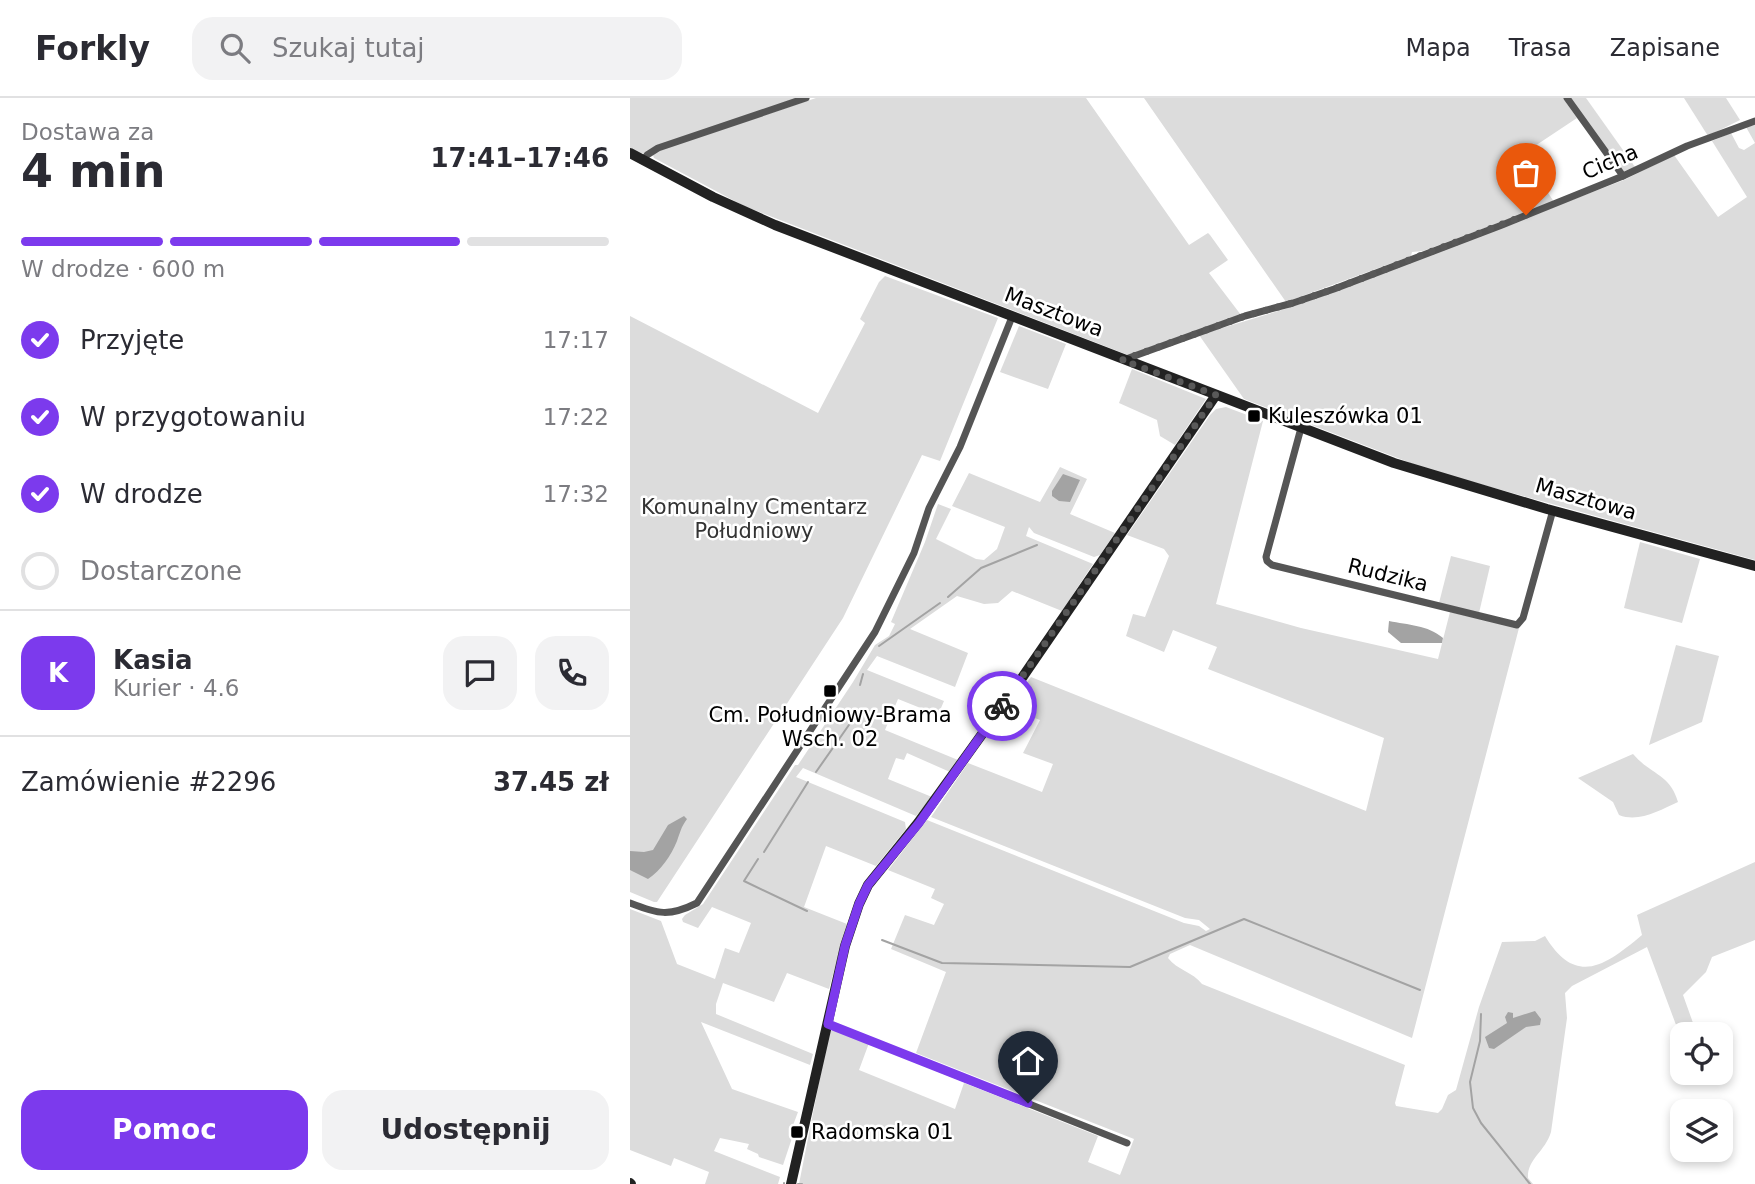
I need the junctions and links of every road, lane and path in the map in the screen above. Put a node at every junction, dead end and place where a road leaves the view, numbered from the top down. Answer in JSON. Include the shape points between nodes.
{"nodes":[{"id":1,"x":806,"y":98,"type":"edge"},
{"id":2,"x":1567,"y":98,"type":"edge"},
{"id":3,"x":1755,"y":121,"type":"edge"},
{"id":4,"x":630,"y":153,"type":"edge"},
{"id":5,"x":643,"y":160,"type":"junction"},
{"id":6,"x":1623,"y":176,"type":"junction"},
{"id":7,"x":1012,"y":317,"type":"junction"},
{"id":8,"x":1122,"y":360,"type":"junction"},
{"id":9,"x":1216,"y":395,"type":"junction"},
{"id":10,"x":1301,"y":428,"type":"junction"},
{"id":11,"x":1553,"y":510,"type":"junction"},
{"id":12,"x":1755,"y":566,"type":"edge"},
{"id":13,"x":630,"y":903,"type":"edge"},
{"id":14,"x":828,"y":1024,"type":"junction"},
{"id":15,"x":1128,"y":1143,"type":"dead end"},
{"id":16,"x":791,"y":1184,"type":"edge"}],
"edges":[{"from":1,"to":5,"type":"street","via":[[658,148]]},
{"from":2,"to":6,"type":"street"},
{"from":3,"to":6,"type":"street","name":"Cicha"},
{"from":4,"to":5,"type":"street","name":"Masztowa"},
{"from":5,"to":7,"type":"street","name":"Masztowa","via":[[762,220]]},
{"from":6,"to":8,"type":"street","name":"Cicha","via":[[1334,289]]},
{"from":7,"to":8,"type":"street","name":"Masztowa"},
{"from":7,"to":13,"type":"street","via":[[914,553],[856,663],[697,903],[664,914]]},
{"from":8,"to":9,"type":"street","name":"Masztowa"},
{"from":9,"to":10,"type":"street","name":"Masztowa"},
{"from":9,"to":14,"type":"street","via":[[1011,694],[919,823],[868,885],[845,946]]},
{"from":10,"to":11,"type":"street","name":"Masztowa","via":[[1405,466]]},
{"from":10,"to":11,"type":"street","name":"Rudzika","via":[[1266,557],[1269,564],[1517,625],[1523,618]]},
{"from":11,"to":12,"type":"street","name":"Masztowa"},
{"from":14,"to":15,"type":"street"},
{"from":14,"to":16,"type":"street"}]}
